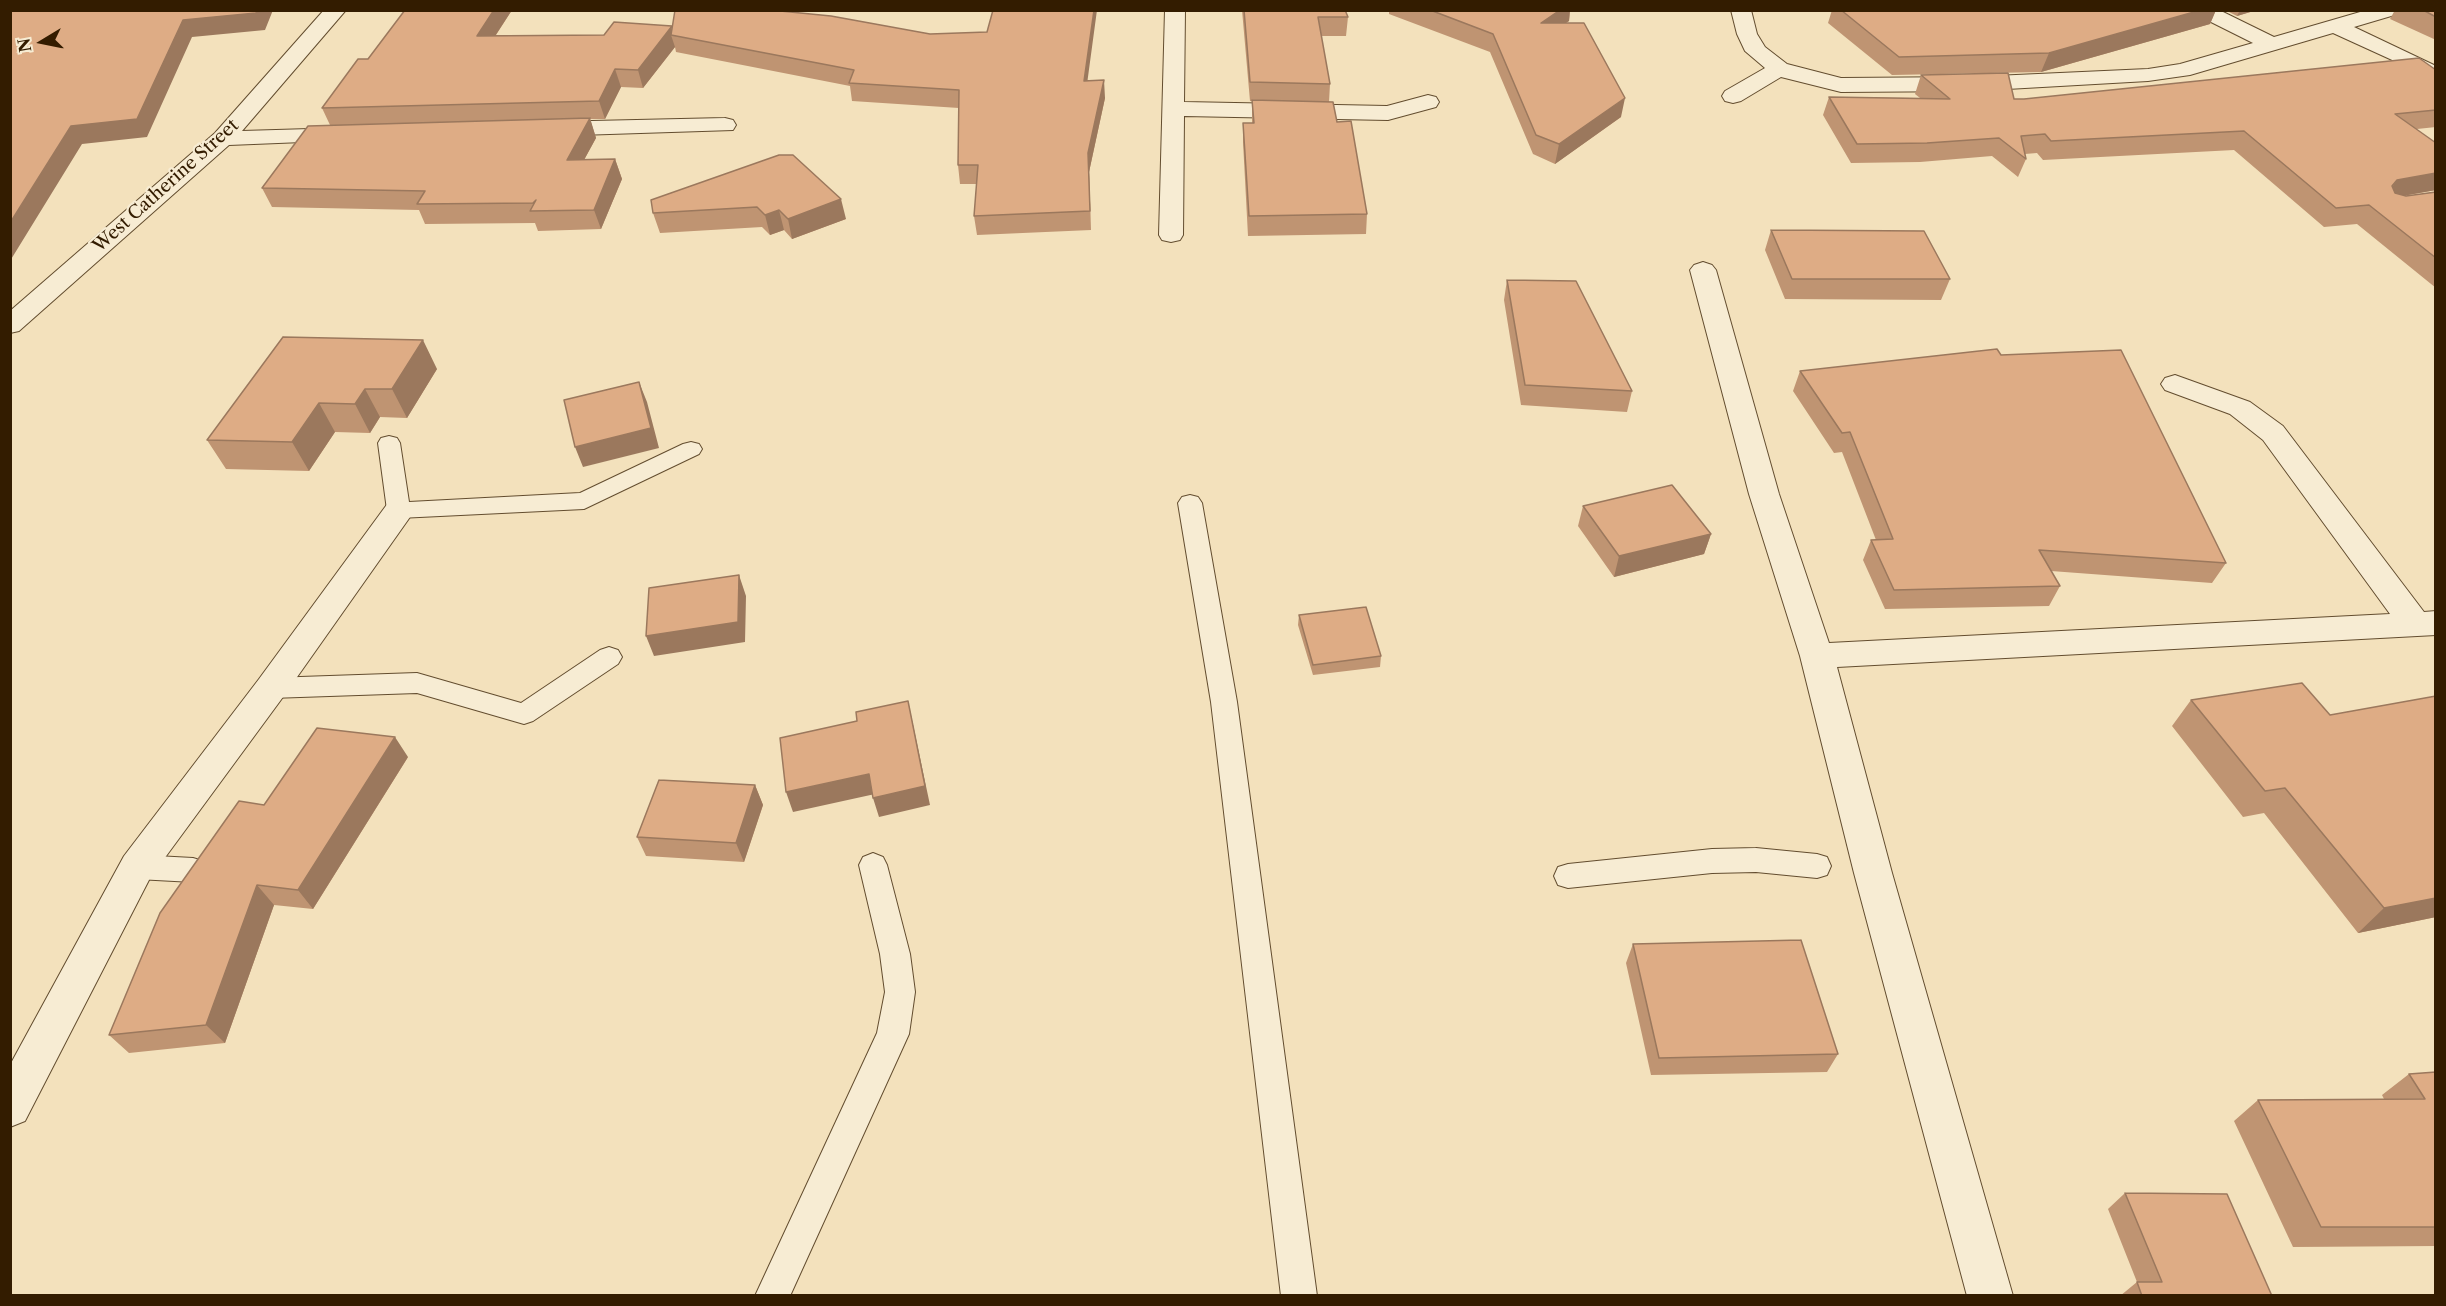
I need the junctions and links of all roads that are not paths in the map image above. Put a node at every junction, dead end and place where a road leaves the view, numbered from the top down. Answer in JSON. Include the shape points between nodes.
{"nodes":[{"id":1,"x":336,"y":10,"type":"edge"},
{"id":2,"x":1175,"y":10,"type":"edge"},
{"id":3,"x":1741,"y":10,"type":"edge"},
{"id":4,"x":2202,"y":10,"type":"edge"},
{"id":5,"x":2391,"y":10,"type":"edge"},
{"id":6,"x":2337,"y":27,"type":"junction"},
{"id":7,"x":2273,"y":45,"type":"junction"},
{"id":8,"x":1779,"y":69,"type":"junction"},
{"id":9,"x":2436,"y":74,"type":"edge"},
{"id":10,"x":1733,"y":96,"type":"dead end"},
{"id":11,"x":1428,"y":102,"type":"dead end"},
{"id":12,"x":1174,"y":109,"type":"junction"},
{"id":13,"x":725,"y":125,"type":"dead end"},
{"id":14,"x":522,"y":130,"type":"edge"},
{"id":15,"x":366,"y":134,"type":"edge"},
{"id":16,"x":222,"y":138,"type":"junction"},
{"id":17,"x":1171,"y":235,"type":"dead end"},
{"id":18,"x":1703,"y":270,"type":"dead end"},
{"id":19,"x":10,"y":324,"type":"edge"},
{"id":20,"x":2175,"y":384,"type":"dead end"},
{"id":21,"x":389,"y":443,"type":"dead end"},
{"id":22,"x":691,"y":449,"type":"dead end"},
{"id":23,"x":1190,"y":503,"type":"dead end"},
{"id":24,"x":399,"y":510,"type":"junction"},
{"id":25,"x":2425,"y":624,"type":"edge"},
{"id":26,"x":1817,"y":656,"type":"junction"},
{"id":27,"x":609,"y":657,"type":"dead end"},
{"id":28,"x":272,"y":688,"type":"junction"},
{"id":29,"x":873,"y":865,"type":"dead end"},
{"id":30,"x":1817,"y":866,"type":"dead end"},
{"id":31,"x":137,"y":867,"type":"junction"},
{"id":32,"x":194,"y":870,"type":"edge"},
{"id":33,"x":1568,"y":876,"type":"dead end"},
{"id":34,"x":10,"y":1107,"type":"edge"},
{"id":35,"x":772,"y":1296,"type":"edge"},
{"id":36,"x":1299,"y":1296,"type":"edge"},
{"id":37,"x":1990,"y":1296,"type":"edge"}],
"edges":[{"from":1,"to":16,"type":"street","name":"West Catherine Street"},
{"from":2,"to":12,"type":"street"},
{"from":3,"to":8,"type":"street","via":[[1756,51]]},
{"from":4,"to":7,"type":"street"},
{"from":5,"to":6,"type":"street"},
{"from":6,"to":7,"type":"street"},
{"from":6,"to":9,"type":"street"},
{"from":7,"to":8,"type":"street","via":[[2207,65],[2148,75],[1972,84],[1841,85]]},
{"from":8,"to":10,"type":"street"},
{"from":11,"to":12,"type":"street","via":[[1388,113]]},
{"from":12,"to":17,"type":"street"},
{"from":13,"to":14,"type":"street"},
{"from":15,"to":16,"type":"street"},
{"from":16,"to":19,"type":"street","name":"West Catherine Street"},
{"from":18,"to":26,"type":"street","via":[[1764,494]]},
{"from":20,"to":25,"type":"street","via":[[2240,408],[2274,433]]},
{"from":21,"to":24,"type":"lane"},
{"from":22,"to":24,"type":"lane","via":[[584,501]]},
{"from":23,"to":36,"type":"lane","via":[[1224,702]]},
{"from":24,"to":28,"type":"street"},
{"from":25,"to":26,"type":"street"},
{"from":26,"to":37,"type":"street"},
{"from":27,"to":28,"type":"lane","via":[[524,714],[417,683]]},
{"from":28,"to":31,"type":"street"},
{"from":29,"to":35,"type":"lane","via":[[895,954],[900,992],[893,1034]]},
{"from":30,"to":33,"type":"lane","via":[[1756,860],[1712,861]]},
{"from":31,"to":32,"type":"lane"},
{"from":31,"to":34,"type":"street"}]}
